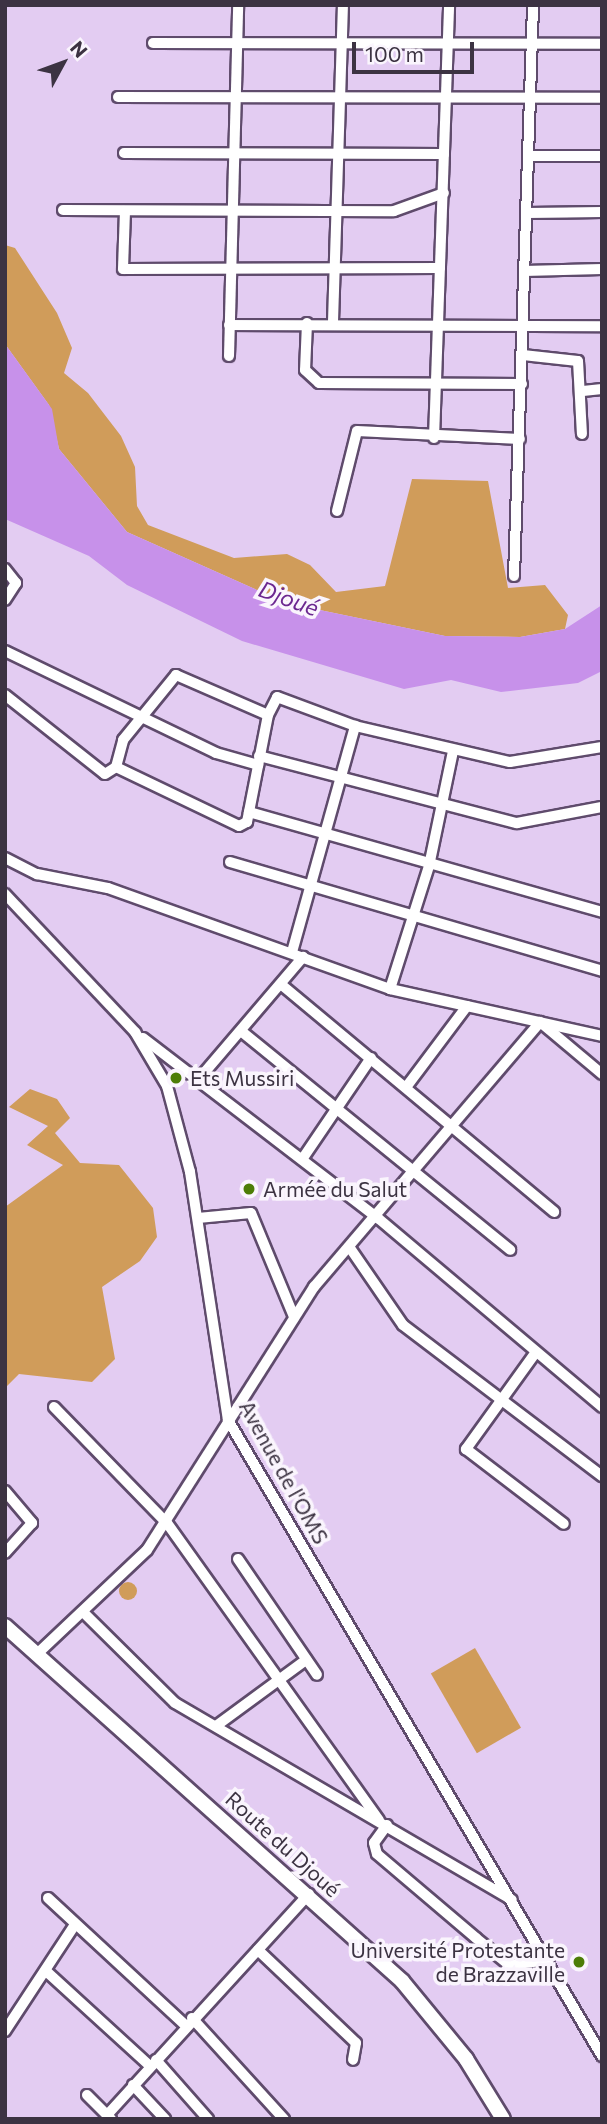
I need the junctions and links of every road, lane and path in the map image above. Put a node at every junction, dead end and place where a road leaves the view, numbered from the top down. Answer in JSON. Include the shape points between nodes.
{"nodes":[{"id":1,"x":238,"y":5,"type":"edge"},
{"id":2,"x":343,"y":5,"type":"edge"},
{"id":3,"x":449,"y":5,"type":"edge"},
{"id":4,"x":533,"y":5,"type":"edge"},
{"id":5,"x":236,"y":41,"type":"junction"},
{"id":6,"x":448,"y":42,"type":"junction"},
{"id":7,"x":531,"y":42,"type":"junction"},
{"id":8,"x":153,"y":43,"type":"dead end"},
{"id":9,"x":341,"y":43,"type":"junction"},
{"id":10,"x":602,"y":44,"type":"edge"},
{"id":11,"x":118,"y":97,"type":"dead end"},
{"id":12,"x":530,"y":97,"type":"junction"},
{"id":13,"x":236,"y":98,"type":"junction"},
{"id":14,"x":447,"y":98,"type":"junction"},
{"id":15,"x":602,"y":98,"type":"edge"},
{"id":16,"x":339,"y":99,"type":"junction"},
{"id":17,"x":124,"y":153,"type":"dead end"},
{"id":18,"x":338,"y":153,"type":"junction"},
{"id":19,"x":234,"y":154,"type":"junction"},
{"id":20,"x":444,"y":154,"type":"junction"},
{"id":21,"x":529,"y":156,"type":"junction"},
{"id":22,"x":602,"y":156,"type":"edge"},
{"id":23,"x":444,"y":193,"type":"junction"},
{"id":24,"x":63,"y":210,"type":"dead end"},
{"id":25,"x":231,"y":210,"type":"junction"},
{"id":26,"x":125,"y":211,"type":"junction"},
{"id":27,"x":338,"y":211,"type":"junction"},
{"id":28,"x":602,"y":212,"type":"edge"},
{"id":29,"x":527,"y":213,"type":"junction"},
{"id":30,"x":334,"y":267,"type":"junction"},
{"id":31,"x":228,"y":268,"type":"junction"},
{"id":32,"x":440,"y":268,"type":"junction"},
{"id":33,"x":602,"y":269,"type":"edge"},
{"id":34,"x":524,"y":271,"type":"junction"},
{"id":35,"x":332,"y":322,"type":"junction"},
{"id":36,"x":307,"y":323,"type":"junction"},
{"id":37,"x":439,"y":324,"type":"junction"},
{"id":38,"x":229,"y":325,"type":"junction"},
{"id":39,"x":524,"y":326,"type":"junction"},
{"id":40,"x":602,"y":326,"type":"edge"},
{"id":41,"x":523,"y":355,"type":"junction"},
{"id":42,"x":229,"y":356,"type":"dead end"},
{"id":43,"x":436,"y":380,"type":"junction"},
{"id":44,"x":522,"y":384,"type":"junction"},
{"id":45,"x":602,"y":389,"type":"edge"},
{"id":46,"x":583,"y":391,"type":"junction"},
{"id":47,"x":582,"y":433,"type":"dead end"},
{"id":48,"x":434,"y":437,"type":"junction"},
{"id":49,"x":520,"y":439,"type":"junction"},
{"id":50,"x":337,"y":512,"type":"dead end"},
{"id":51,"x":5,"y":569,"type":"edge"},
{"id":52,"x":514,"y":576,"type":"dead end"},
{"id":53,"x":5,"y":600,"type":"edge"},
{"id":54,"x":5,"y":651,"type":"edge"},
{"id":55,"x":5,"y":695,"type":"edge"},
{"id":56,"x":268,"y":715,"type":"junction"},
{"id":57,"x":146,"y":719,"type":"junction"},
{"id":58,"x":355,"y":726,"type":"junction"},
{"id":59,"x":602,"y":747,"type":"edge"},
{"id":60,"x":453,"y":751,"type":"junction"},
{"id":61,"x":258,"y":760,"type":"junction"},
{"id":62,"x":116,"y":767,"type":"junction"},
{"id":63,"x":344,"y":776,"type":"junction"},
{"id":64,"x":444,"y":803,"type":"junction"},
{"id":65,"x":602,"y":807,"type":"edge"},
{"id":66,"x":249,"y":812,"type":"junction"},
{"id":67,"x":327,"y":835,"type":"junction"},
{"id":68,"x":5,"y":858,"type":"edge"},
{"id":69,"x":230,"y":862,"type":"dead end"},
{"id":70,"x":429,"y":866,"type":"junction"},
{"id":71,"x":312,"y":889,"type":"junction"},
{"id":72,"x":5,"y":894,"type":"edge"},
{"id":73,"x":602,"y":912,"type":"edge"},
{"id":74,"x":416,"y":915,"type":"junction"},
{"id":75,"x":298,"y":955,"type":"junction"},
{"id":76,"x":602,"y":971,"type":"edge"},
{"id":77,"x":283,"y":986,"type":"junction"},
{"id":78,"x":390,"y":989,"type":"junction"},
{"id":79,"x":467,"y":1006,"type":"junction"},
{"id":80,"x":540,"y":1022,"type":"junction"},
{"id":81,"x":241,"y":1031,"type":"junction"},
{"id":82,"x":135,"y":1032,"type":"junction"},
{"id":83,"x":602,"y":1036,"type":"edge"},
{"id":84,"x":371,"y":1058,"type":"junction"},
{"id":85,"x":602,"y":1074,"type":"edge"},
{"id":86,"x":198,"y":1080,"type":"junction"},
{"id":87,"x":407,"y":1086,"type":"junction"},
{"id":88,"x":337,"y":1108,"type":"junction"},
{"id":89,"x":455,"y":1126,"type":"junction"},
{"id":90,"x":303,"y":1158,"type":"junction"},
{"id":91,"x":418,"y":1172,"type":"junction"},
{"id":92,"x":554,"y":1212,"type":"dead end"},
{"id":93,"x":198,"y":1218,"type":"junction"},
{"id":94,"x":379,"y":1219,"type":"junction"},
{"id":95,"x":350,"y":1248,"type":"junction"},
{"id":96,"x":510,"y":1250,"type":"dead end"},
{"id":97,"x":294,"y":1317,"type":"junction"},
{"id":98,"x":536,"y":1352,"type":"junction"},
{"id":99,"x":497,"y":1401,"type":"junction"},
{"id":100,"x":54,"y":1406,"type":"dead end"},
{"id":101,"x":602,"y":1407,"type":"edge"},
{"id":102,"x":228,"y":1420,"type":"junction"},
{"id":103,"x":602,"y":1476,"type":"edge"},
{"id":104,"x":5,"y":1491,"type":"edge"},
{"id":105,"x":167,"y":1523,"type":"junction"},
{"id":106,"x":564,"y":1524,"type":"dead end"},
{"id":107,"x":5,"y":1553,"type":"edge"},
{"id":108,"x":238,"y":1559,"type":"dead end"},
{"id":109,"x":83,"y":1612,"type":"junction"},
{"id":110,"x":5,"y":1626,"type":"edge"},
{"id":111,"x":37,"y":1654,"type":"junction"},
{"id":112,"x":306,"y":1660,"type":"junction"},
{"id":113,"x":317,"y":1675,"type":"dead end"},
{"id":114,"x":279,"y":1679,"type":"junction"},
{"id":115,"x":216,"y":1727,"type":"junction"},
{"id":116,"x":383,"y":1823,"type":"junction"},
{"id":117,"x":309,"y":1894,"type":"junction"},
{"id":118,"x":48,"y":1898,"type":"dead end"},
{"id":119,"x":514,"y":1901,"type":"junction"},
{"id":120,"x":74,"y":1926,"type":"junction"},
{"id":121,"x":258,"y":1950,"type":"junction"},
{"id":122,"x":549,"y":1960,"type":"junction"},
{"id":123,"x":47,"y":1971,"type":"junction"},
{"id":124,"x":9,"y":2017,"type":"edge"},
{"id":125,"x":189,"y":2022,"type":"junction"},
{"id":126,"x":5,"y":2031,"type":"edge"},
{"id":127,"x":602,"y":2056,"type":"edge"},
{"id":128,"x":353,"y":2060,"type":"dead end"},
{"id":129,"x":153,"y":2063,"type":"junction"},
{"id":130,"x":133,"y":2085,"type":"junction"},
{"id":131,"x":87,"y":2095,"type":"dead end"},
{"id":132,"x":109,"y":2117,"type":"edge"},
{"id":133,"x":165,"y":2119,"type":"edge"},
{"id":134,"x":208,"y":2119,"type":"edge"},
{"id":135,"x":284,"y":2119,"type":"edge"},
{"id":136,"x":503,"y":2119,"type":"edge"}],
"edges":[{"from":1,"to":5,"type":"street"},
{"from":2,"to":9,"type":"street"},
{"from":3,"to":6,"type":"street"},
{"from":4,"to":7,"type":"street"},
{"from":5,"to":8,"type":"street"},
{"from":5,"to":9,"type":"street"},
{"from":5,"to":13,"type":"street"},
{"from":6,"to":7,"type":"street"},
{"from":6,"to":9,"type":"street"},
{"from":6,"to":14,"type":"street"},
{"from":7,"to":10,"type":"street"},
{"from":7,"to":12,"type":"street"},
{"from":9,"to":16,"type":"street"},
{"from":11,"to":13,"type":"street"},
{"from":12,"to":14,"type":"street"},
{"from":12,"to":15,"type":"street"},
{"from":12,"to":21,"type":"street"},
{"from":13,"to":16,"type":"street"},
{"from":13,"to":19,"type":"street"},
{"from":14,"to":16,"type":"street"},
{"from":14,"to":20,"type":"street"},
{"from":16,"to":18,"type":"street"},
{"from":17,"to":19,"type":"street"},
{"from":18,"to":19,"type":"street"},
{"from":18,"to":20,"type":"street"},
{"from":18,"to":27,"type":"street"},
{"from":19,"to":25,"type":"street"},
{"from":20,"to":23,"type":"street"},
{"from":21,"to":22,"type":"street"},
{"from":21,"to":29,"type":"street"},
{"from":23,"to":27,"type":"street","via":[[407,210]]},
{"from":23,"to":32,"type":"street"},
{"from":24,"to":26,"type":"street"},
{"from":25,"to":26,"type":"street"},
{"from":25,"to":27,"type":"street"},
{"from":25,"to":31,"type":"street"},
{"from":26,"to":31,"type":"street","via":[[123,270]]},
{"from":27,"to":30,"type":"street"},
{"from":28,"to":29,"type":"street"},
{"from":29,"to":34,"type":"street"},
{"from":30,"to":31,"type":"street"},
{"from":30,"to":32,"type":"street"},
{"from":30,"to":35,"type":"street"},
{"from":31,"to":38,"type":"street"},
{"from":32,"to":37,"type":"street"},
{"from":33,"to":34,"type":"street"},
{"from":34,"to":39,"type":"street"},
{"from":35,"to":36,"type":"street"},
{"from":35,"to":37,"type":"street"},
{"from":36,"to":38,"type":"street"},
{"from":36,"to":43,"type":"street","via":[[305,370],[312,380]]},
{"from":37,"to":39,"type":"street"},
{"from":37,"to":43,"type":"street"},
{"from":38,"to":42,"type":"street"},
{"from":39,"to":40,"type":"street"},
{"from":39,"to":41,"type":"street"},
{"from":41,"to":44,"type":"street"},
{"from":41,"to":46,"type":"street","via":[[578,361]]},
{"from":43,"to":44,"type":"street"},
{"from":43,"to":48,"type":"street"},
{"from":44,"to":49,"type":"street"},
{"from":45,"to":46,"type":"street"},
{"from":46,"to":47,"type":"street"},
{"from":48,"to":49,"type":"street"},
{"from":48,"to":50,"type":"street","via":[[353,434]]},
{"from":49,"to":52,"type":"street"},
{"from":51,"to":53,"type":"street","via":[[16,583]]},
{"from":54,"to":57,"type":"street"},
{"from":55,"to":62,"type":"street","via":[[102,773]]},
{"from":56,"to":57,"type":"street","via":[[184,675],[170,679]]},
{"from":56,"to":58,"type":"street","via":[[277,697]]},
{"from":56,"to":61,"type":"street"},
{"from":57,"to":61,"type":"street"},
{"from":57,"to":62,"type":"street","via":[[123,740]]},
{"from":58,"to":60,"type":"street"},
{"from":58,"to":63,"type":"street"},
{"from":59,"to":60,"type":"street","via":[[510,762]]},
{"from":60,"to":64,"type":"street"},
{"from":61,"to":63,"type":"street"},
{"from":61,"to":66,"type":"street"},
{"from":62,"to":66,"type":"street","via":[[236,825],[245,824]]},
{"from":63,"to":64,"type":"street"},
{"from":63,"to":67,"type":"street"},
{"from":64,"to":65,"type":"street","via":[[517,823]]},
{"from":64,"to":70,"type":"street"},
{"from":66,"to":67,"type":"street"},
{"from":67,"to":70,"type":"street"},
{"from":67,"to":71,"type":"street"},
{"from":68,"to":75,"type":"street","via":[[37,874],[108,888]]},
{"from":69,"to":71,"type":"street"},
{"from":70,"to":73,"type":"street"},
{"from":70,"to":74,"type":"street"},
{"from":71,"to":74,"type":"street"},
{"from":71,"to":75,"type":"street"},
{"from":72,"to":82,"type":"street","name":"Avenue de l'OMS"},
{"from":74,"to":76,"type":"street"},
{"from":74,"to":78,"type":"street"},
{"from":75,"to":77,"type":"street"},
{"from":75,"to":78,"type":"street"},
{"from":77,"to":81,"type":"street"},
{"from":77,"to":84,"type":"street"},
{"from":78,"to":79,"type":"street"},
{"from":79,"to":80,"type":"street"},
{"from":79,"to":87,"type":"street"},
{"from":80,"to":83,"type":"street"},
{"from":80,"to":85,"type":"street"},
{"from":80,"to":89,"type":"street"},
{"from":81,"to":86,"type":"street"},
{"from":81,"to":88,"type":"street"},
{"from":82,"to":86,"type":"street"},
{"from":82,"to":93,"type":"street","name":"Avenue de l'OMS","via":[[180,1121]]},
{"from":84,"to":87,"type":"street"},
{"from":84,"to":88,"type":"street"},
{"from":86,"to":90,"type":"street"},
{"from":87,"to":89,"type":"street"},
{"from":88,"to":90,"type":"street"},
{"from":88,"to":91,"type":"street"},
{"from":89,"to":91,"type":"street"},
{"from":89,"to":92,"type":"street"},
{"from":90,"to":94,"type":"street"},
{"from":91,"to":94,"type":"street"},
{"from":91,"to":96,"type":"street"},
{"from":93,"to":97,"type":"street","via":[[251,1213]]},
{"from":93,"to":102,"type":"street","name":"Avenue de l'OMS"},
{"from":94,"to":95,"type":"street"},
{"from":94,"to":98,"type":"street"},
{"from":95,"to":97,"type":"street"},
{"from":95,"to":99,"type":"street","via":[[390,1313]]},
{"from":97,"to":102,"type":"street"},
{"from":98,"to":99,"type":"street"},
{"from":98,"to":101,"type":"street"},
{"from":99,"to":103,"type":"street"},
{"from":99,"to":106,"type":"street","via":[[467,1450]]},
{"from":100,"to":105,"type":"street"},
{"from":102,"to":105,"type":"street"},
{"from":102,"to":119,"type":"street","name":"Avenue de l'OMS"},
{"from":104,"to":107,"type":"street","via":[[32,1523]]},
{"from":105,"to":109,"type":"street"},
{"from":105,"to":114,"type":"street"},
{"from":108,"to":112,"type":"street"},
{"from":109,"to":111,"type":"street"},
{"from":109,"to":115,"type":"street","via":[[169,1698]]},
{"from":110,"to":111,"type":"main road","name":"Route du Djoué"},
{"from":111,"to":117,"type":"main road","name":"Route du Djoué"},
{"from":112,"to":113,"type":"street"},
{"from":112,"to":114,"type":"street"},
{"from":114,"to":115,"type":"street"},
{"from":114,"to":116,"type":"street"},
{"from":115,"to":116,"type":"street"},
{"from":116,"to":119,"type":"street"},
{"from":116,"to":122,"type":"street","via":[[374,1843],[377,1854],[476,1938],[509,1965]]},
{"from":117,"to":121,"type":"street"},
{"from":117,"to":136,"type":"main road","name":"Route du Djoué","via":[[430,2011]]},
{"from":118,"to":120,"type":"street"},
{"from":119,"to":122,"type":"street","name":"Avenue de l'OMS"},
{"from":120,"to":123,"type":"street"},
{"from":120,"to":125,"type":"street"},
{"from":121,"to":125,"type":"street"},
{"from":121,"to":128,"type":"street","via":[[356,2043]]},
{"from":122,"to":127,"type":"street","name":"Avenue de l'OMS"},
{"from":123,"to":124,"type":"street"},
{"from":123,"to":129,"type":"street"},
{"from":124,"to":126,"type":"street"},
{"from":125,"to":129,"type":"street"},
{"from":125,"to":135,"type":"street"},
{"from":129,"to":130,"type":"street"},
{"from":129,"to":134,"type":"street"},
{"from":130,"to":132,"type":"street"},
{"from":130,"to":133,"type":"street"},
{"from":131,"to":132,"type":"street"}]}
